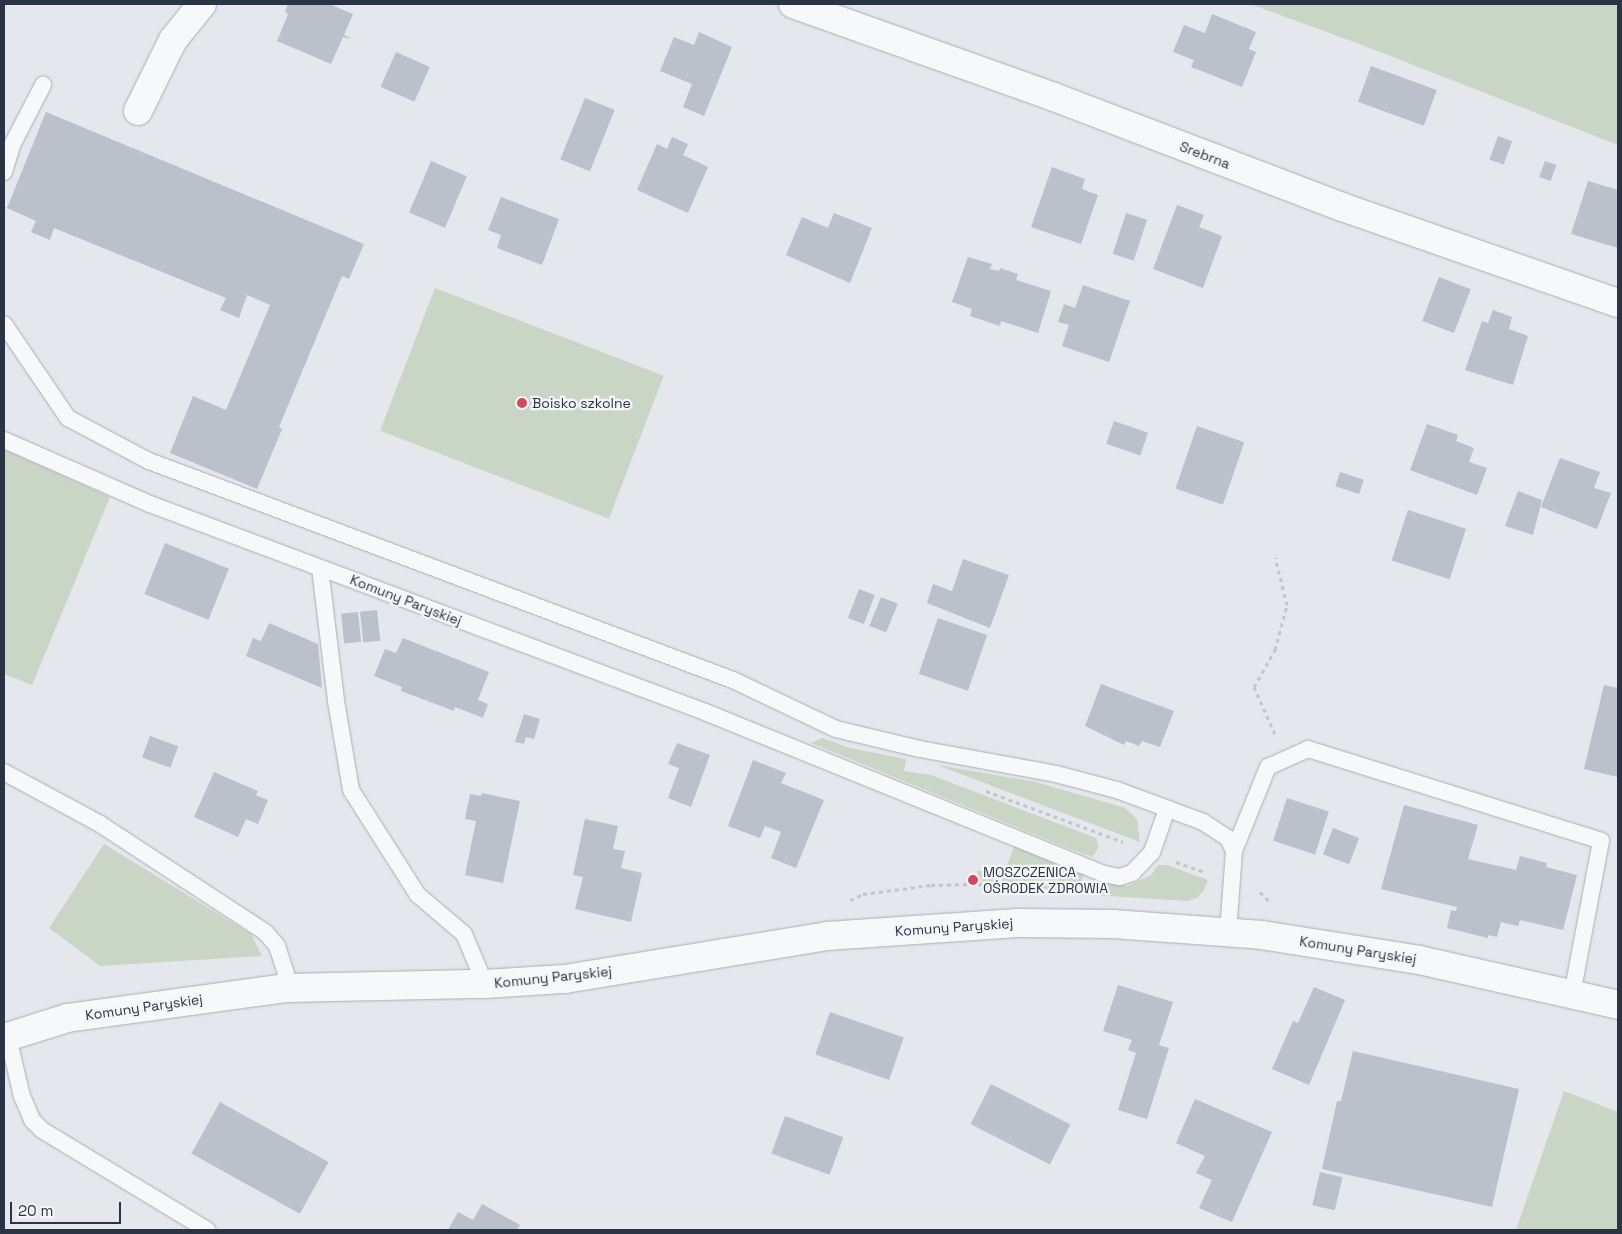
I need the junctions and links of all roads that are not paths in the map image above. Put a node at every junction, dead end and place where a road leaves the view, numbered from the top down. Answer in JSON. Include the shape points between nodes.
{"nodes":[{"id":1,"x":202,"y":4,"type":"edge"},
{"id":2,"x":793,"y":4,"type":"edge"},
{"id":3,"x":43,"y":85,"type":"dead end"},
{"id":4,"x":138,"y":111,"type":"dead end"},
{"id":5,"x":4,"y":172,"type":"edge"},
{"id":6,"x":1618,"y":303,"type":"edge"},
{"id":7,"x":4,"y":324,"type":"edge"},
{"id":8,"x":4,"y":440,"type":"edge"},
{"id":9,"x":320,"y":568,"type":"junction"},
{"id":10,"x":4,"y":772,"type":"edge"},
{"id":11,"x":1167,"y":809,"type":"junction"},
{"id":12,"x":1234,"y":851,"type":"junction"},
{"id":13,"x":1228,"y":932,"type":"junction"},
{"id":14,"x":485,"y":984,"type":"junction"},
{"id":15,"x":287,"y":988,"type":"junction"},
{"id":16,"x":1572,"y":995,"type":"junction"},
{"id":17,"x":1618,"y":1005,"type":"edge"},
{"id":18,"x":6,"y":1038,"type":"edge"},
{"id":19,"x":207,"y":1230,"type":"edge"}],
"edges":[{"from":1,"to":4,"type":"street","via":[[173,40]]},
{"from":2,"to":6,"type":"street","name":"Srebrna","via":[[1054,97],[1342,207]]},
{"from":3,"to":5,"type":"lane","via":[[12,145]]},
{"from":7,"to":11,"type":"lane","via":[[68,418],[149,461],[733,680],[836,729],[920,749],[1056,774],[1117,790]]},
{"from":8,"to":9,"type":"lane","name":"Komuny Paryskiej","via":[[150,504]]},
{"from":9,"to":11,"type":"lane","name":"Komuny Paryskiej","via":[[705,712],[1104,874],[1120,877],[1132,873],[1152,852]]},
{"from":9,"to":14,"type":"lane","via":[[336,702],[352,790],[418,895],[464,934]]},
{"from":10,"to":15,"type":"lane","via":[[100,824],[265,932],[277,946]]},
{"from":11,"to":12,"type":"lane","via":[[1218,831],[1228,838]]},
{"from":12,"to":13,"type":"lane"},
{"from":12,"to":16,"type":"lane","via":[[1268,767],[1308,749],[1601,841]]},
{"from":13,"to":14,"type":"street","name":"Komuny Paryskiej","via":[[1113,924],[1018,923],[927,928],[827,936],[565,979]]},
{"from":13,"to":16,"type":"street","name":"Komuny Paryskiej","via":[[1419,960]]},
{"from":14,"to":15,"type":"street","name":"Komuny Paryskiej"},
{"from":15,"to":18,"type":"street","name":"Komuny Paryskiej","via":[[67,1018]]},
{"from":16,"to":17,"type":"street","name":"Komuny Paryskiej"},
{"from":18,"to":19,"type":"lane","via":[[22,1096],[32,1120],[42,1130]]}]}
